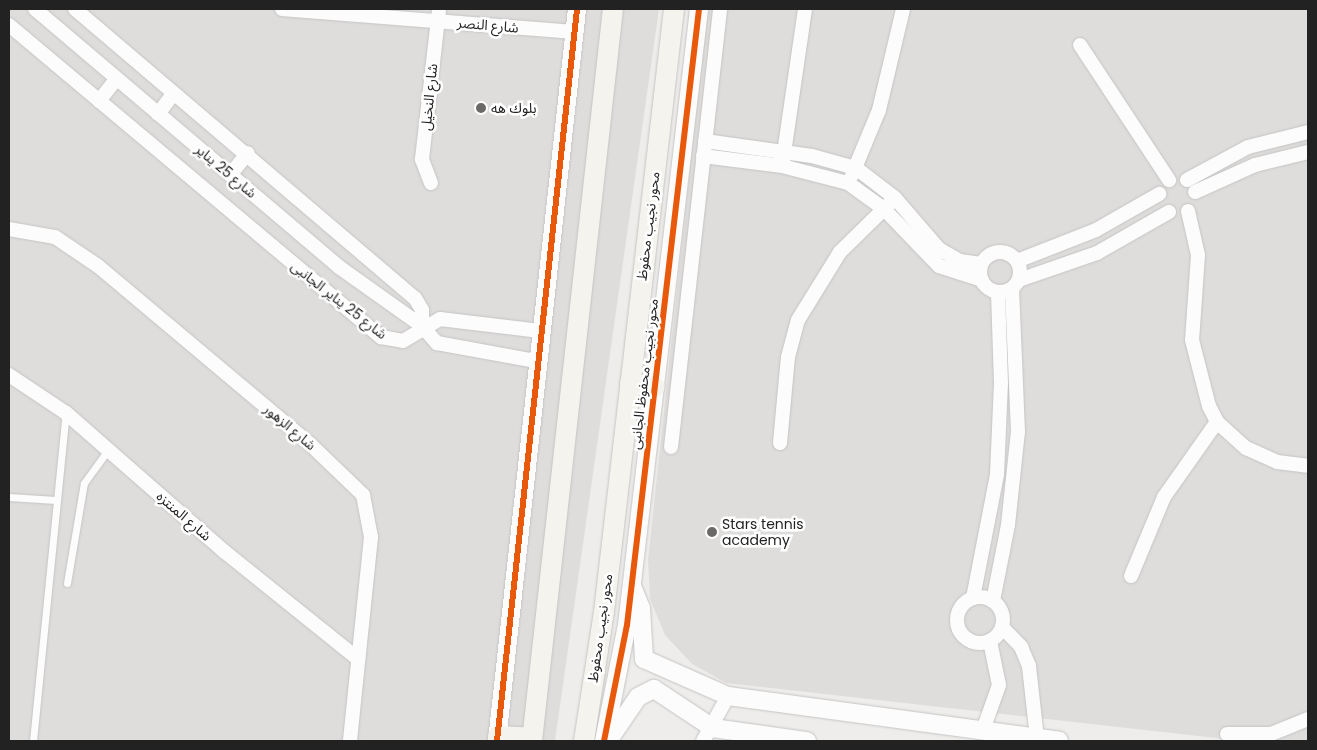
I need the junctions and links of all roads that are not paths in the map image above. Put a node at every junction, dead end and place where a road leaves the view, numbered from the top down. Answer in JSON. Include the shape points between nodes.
{"nodes":[{"id":1,"x":35,"y":9,"type":"edge"},
{"id":2,"x":75,"y":9,"type":"edge"},
{"id":3,"x":282,"y":9,"type":"edge"},
{"id":4,"x":577,"y":9,"type":"edge"},
{"id":5,"x":614,"y":9,"type":"edge"},
{"id":6,"x":674,"y":9,"type":"edge"},
{"id":7,"x":699,"y":9,"type":"edge"},
{"id":8,"x":720,"y":9,"type":"edge"},
{"id":9,"x":805,"y":9,"type":"edge"},
{"id":10,"x":903,"y":9,"type":"edge"},
{"id":11,"x":438,"y":15,"type":"edge"},
{"id":12,"x":9,"y":25,"type":"edge"},
{"id":13,"x":574,"y":32,"type":"junction"},
{"id":14,"x":1080,"y":45,"type":"dead end"},
{"id":15,"x":116,"y":79,"type":"junction"},
{"id":16,"x":174,"y":93,"type":"junction"},
{"id":17,"x":99,"y":101,"type":"junction"},
{"id":18,"x":158,"y":114,"type":"junction"},
{"id":19,"x":1308,"y":132,"type":"edge"},
{"id":20,"x":705,"y":141,"type":"junction"},
{"id":21,"x":784,"y":151,"type":"junction"},
{"id":22,"x":248,"y":152,"type":"junction"},
{"id":23,"x":1308,"y":152,"type":"edge"},
{"id":24,"x":703,"y":156,"type":"junction"},
{"id":25,"x":782,"y":166,"type":"junction"},
{"id":26,"x":856,"y":168,"type":"junction"},
{"id":27,"x":230,"y":175,"type":"junction"},
{"id":28,"x":1169,"y":180,"type":"junction"},
{"id":29,"x":1187,"y":180,"type":"junction"},
{"id":30,"x":431,"y":183,"type":"dead end"},
{"id":31,"x":848,"y":183,"type":"junction"},
{"id":32,"x":1195,"y":192,"type":"junction"},
{"id":33,"x":1159,"y":194,"type":"junction"},
{"id":34,"x":895,"y":198,"type":"junction"},
{"id":35,"x":884,"y":208,"type":"junction"},
{"id":36,"x":1188,"y":211,"type":"junction"},
{"id":37,"x":1169,"y":212,"type":"junction"},
{"id":38,"x":9,"y":229,"type":"edge"},
{"id":39,"x":1017,"y":261,"type":"junction"},
{"id":40,"x":981,"y":264,"type":"junction"},
{"id":41,"x":982,"y":280,"type":"junction"},
{"id":42,"x":1015,"y":284,"type":"junction"},
{"id":43,"x":998,"y":292,"type":"junction"},
{"id":44,"x":422,"y":326,"type":"junction"},
{"id":45,"x":540,"y":331,"type":"junction"},
{"id":46,"x":536,"y":360,"type":"junction"},
{"id":47,"x":9,"y":375,"type":"edge"},
{"id":48,"x":630,"y":383,"type":"junction"},
{"id":49,"x":655,"y":387,"type":"junction"},
{"id":50,"x":66,"y":413,"type":"junction"},
{"id":51,"x":1217,"y":422,"type":"junction"},
{"id":52,"x":780,"y":443,"type":"dead end"},
{"id":53,"x":671,"y":447,"type":"dead end"},
{"id":54,"x":108,"y":450,"type":"junction"},
{"id":55,"x":1308,"y":466,"type":"edge"},
{"id":56,"x":9,"y":497,"type":"edge"},
{"id":57,"x":56,"y":500,"type":"junction"},
{"id":58,"x":1131,"y":576,"type":"dead end"},
{"id":59,"x":67,"y":583,"type":"dead end"},
{"id":60,"x":631,"y":584,"type":"junction"},
{"id":61,"x":973,"y":598,"type":"junction"},
{"id":62,"x":993,"y":601,"type":"junction"},
{"id":63,"x":1002,"y":627,"type":"junction"},
{"id":64,"x":990,"y":641,"type":"junction"},
{"id":65,"x":358,"y":659,"type":"junction"},
{"id":66,"x":728,"y":696,"type":"junction"},
{"id":67,"x":1308,"y":719,"type":"edge"},
{"id":68,"x":708,"y":734,"type":"edge"},
{"id":69,"x":1228,"y":734,"type":"dead end"},
{"id":70,"x":982,"y":736,"type":"edge"},
{"id":71,"x":497,"y":739,"type":"edge"},
{"id":72,"x":532,"y":740,"type":"edge"},
{"id":73,"x":1037,"y":740,"type":"edge"},
{"id":74,"x":33,"y":741,"type":"edge"},
{"id":75,"x":350,"y":741,"type":"edge"},
{"id":76,"x":584,"y":741,"type":"edge"},
{"id":77,"x":604,"y":741,"type":"edge"},
{"id":78,"x":608,"y":741,"type":"edge"},
{"id":79,"x":807,"y":741,"type":"edge"},
{"id":80,"x":1059,"y":741,"type":"edge"}],
"edges":[{"from":1,"to":15,"type":"street","name":"شارع 25 يناير"},
{"from":2,"to":16,"type":"street"},
{"from":3,"to":11,"type":"street","name":"شارع النصر"},
{"from":4,"to":13,"type":"street"},
{"from":5,"to":72,"type":"main road"},
{"from":6,"to":48,"type":"main road","name":"محور نجيب محفوظ"},
{"from":7,"to":49,"type":"street","name":"محور نجيب محفوظ الجانبى"},
{"from":8,"to":20,"type":"street"},
{"from":9,"to":21,"type":"street"},
{"from":10,"to":26,"type":"street","via":[[879,110]]},
{"from":11,"to":13,"type":"street","name":"شارع النصر"},
{"from":11,"to":30,"type":"street","name":"شارع النخيل","via":[[422,159]]},
{"from":12,"to":17,"type":"street","name":"شارع 25 يناير الجانبى"},
{"from":13,"to":45,"type":"street"},
{"from":14,"to":28,"type":"street"},
{"from":15,"to":17,"type":"street"},
{"from":15,"to":18,"type":"street","name":"شارع 25 يناير"},
{"from":16,"to":18,"type":"street"},
{"from":16,"to":22,"type":"street"},
{"from":17,"to":44,"type":"street","name":"شارع 25 يناير الجانبى","via":[[381,337],[403,341]]},
{"from":18,"to":27,"type":"street","name":"شارع 25 يناير"},
{"from":19,"to":29,"type":"street","via":[[1248,147]]},
{"from":20,"to":21,"type":"street"},
{"from":20,"to":24,"type":"street"},
{"from":21,"to":25,"type":"street"},
{"from":21,"to":26,"type":"street"},
{"from":22,"to":27,"type":"street"},
{"from":22,"to":44,"type":"street","via":[[415,298],[422,310]]},
{"from":23,"to":32,"type":"street","via":[[1255,165]]},
{"from":24,"to":25,"type":"street"},
{"from":24,"to":53,"type":"street"},
{"from":25,"to":31,"type":"street"},
{"from":26,"to":31,"type":"street"},
{"from":26,"to":34,"type":"street"},
{"from":27,"to":44,"type":"street","name":"شارع 25 يناير","via":[[339,267]]},
{"from":28,"to":29,"type":"street"},
{"from":28,"to":33,"type":"street"},
{"from":29,"to":32,"type":"street"},
{"from":31,"to":35,"type":"street"},
{"from":32,"to":36,"type":"street"},
{"from":33,"to":37,"type":"street"},
{"from":33,"to":39,"type":"street","via":[[1096,230]]},
{"from":34,"to":35,"type":"street"},
{"from":34,"to":40,"type":"street","via":[[939,248],[960,261]]},
{"from":35,"to":41,"type":"street","via":[[939,266]]},
{"from":35,"to":52,"type":"street","via":[[840,252],[798,320],[788,357]]},
{"from":36,"to":37,"type":"street"},
{"from":36,"to":51,"type":"street","via":[[1198,255],[1192,312],[1194,362]]},
{"from":37,"to":42,"type":"street","via":[[1097,253]]},
{"from":38,"to":65,"type":"street","name":"شارع الزهور","via":[[46,234],[84,256],[356,485],[369,505],[371,520]]},
{"from":39,"to":40,"type":"street","via":[[1001,251]]},
{"from":39,"to":42,"type":"street"},
{"from":40,"to":41,"type":"street"},
{"from":41,"to":43,"type":"street"},
{"from":42,"to":43,"type":"street"},
{"from":42,"to":62,"type":"street","via":[[1018,432],[1008,525]]},
{"from":43,"to":61,"type":"street","via":[[1001,383],[997,474]]},
{"from":44,"to":45,"type":"street","via":[[440,320]]},
{"from":44,"to":46,"type":"street","name":"شارع 25 يناير","via":[[445,345]]},
{"from":45,"to":46,"type":"street"},
{"from":46,"to":71,"type":"street"},
{"from":47,"to":50,"type":"street","name":"شارع المنتزه"},
{"from":48,"to":49,"type":"main road"},
{"from":48,"to":76,"type":"main road","name":"محور نجيب محفوظ"},
{"from":49,"to":60,"type":"street","name":"محور نجيب محفوظ الجانبى"},
{"from":50,"to":54,"type":"street","name":"شارع المنتزه"},
{"from":50,"to":57,"type":"lane"},
{"from":51,"to":55,"type":"street","via":[[1258,455]]},
{"from":51,"to":58,"type":"street","via":[[1164,497]]},
{"from":54,"to":59,"type":"lane","via":[[84,483]]},
{"from":54,"to":65,"type":"street","name":"شارع المنتزه","via":[[283,601]]},
{"from":56,"to":57,"type":"lane"},
{"from":57,"to":74,"type":"lane"},
{"from":60,"to":66,"type":"street","via":[[641,608],[644,659]]},
{"from":60,"to":77,"type":"street","name":"محور نجيب محفوظ الجانبى","via":[[621,661]]},
{"from":61,"to":62,"type":"street"},
{"from":61,"to":64,"type":"street","via":[[960,608],[957,624],[966,638]]},
{"from":62,"to":63,"type":"street","via":[[1002,612]]},
{"from":63,"to":64,"type":"street"},
{"from":63,"to":73,"type":"street","via":[[1021,647],[1029,666]]},
{"from":64,"to":70,"type":"street","via":[[999,686]]},
{"from":65,"to":75,"type":"street","name":"شارع الزهور"},
{"from":66,"to":68,"type":"street"},
{"from":66,"to":70,"type":"street"},
{"from":67,"to":69,"type":"street","via":[[1271,734]]},
{"from":68,"to":78,"type":"street","via":[[664,692],[648,690],[634,701]]},
{"from":68,"to":79,"type":"street"},
{"from":70,"to":73,"type":"street"},
{"from":71,"to":72,"type":"main road"},
{"from":73,"to":80,"type":"street"}]}
